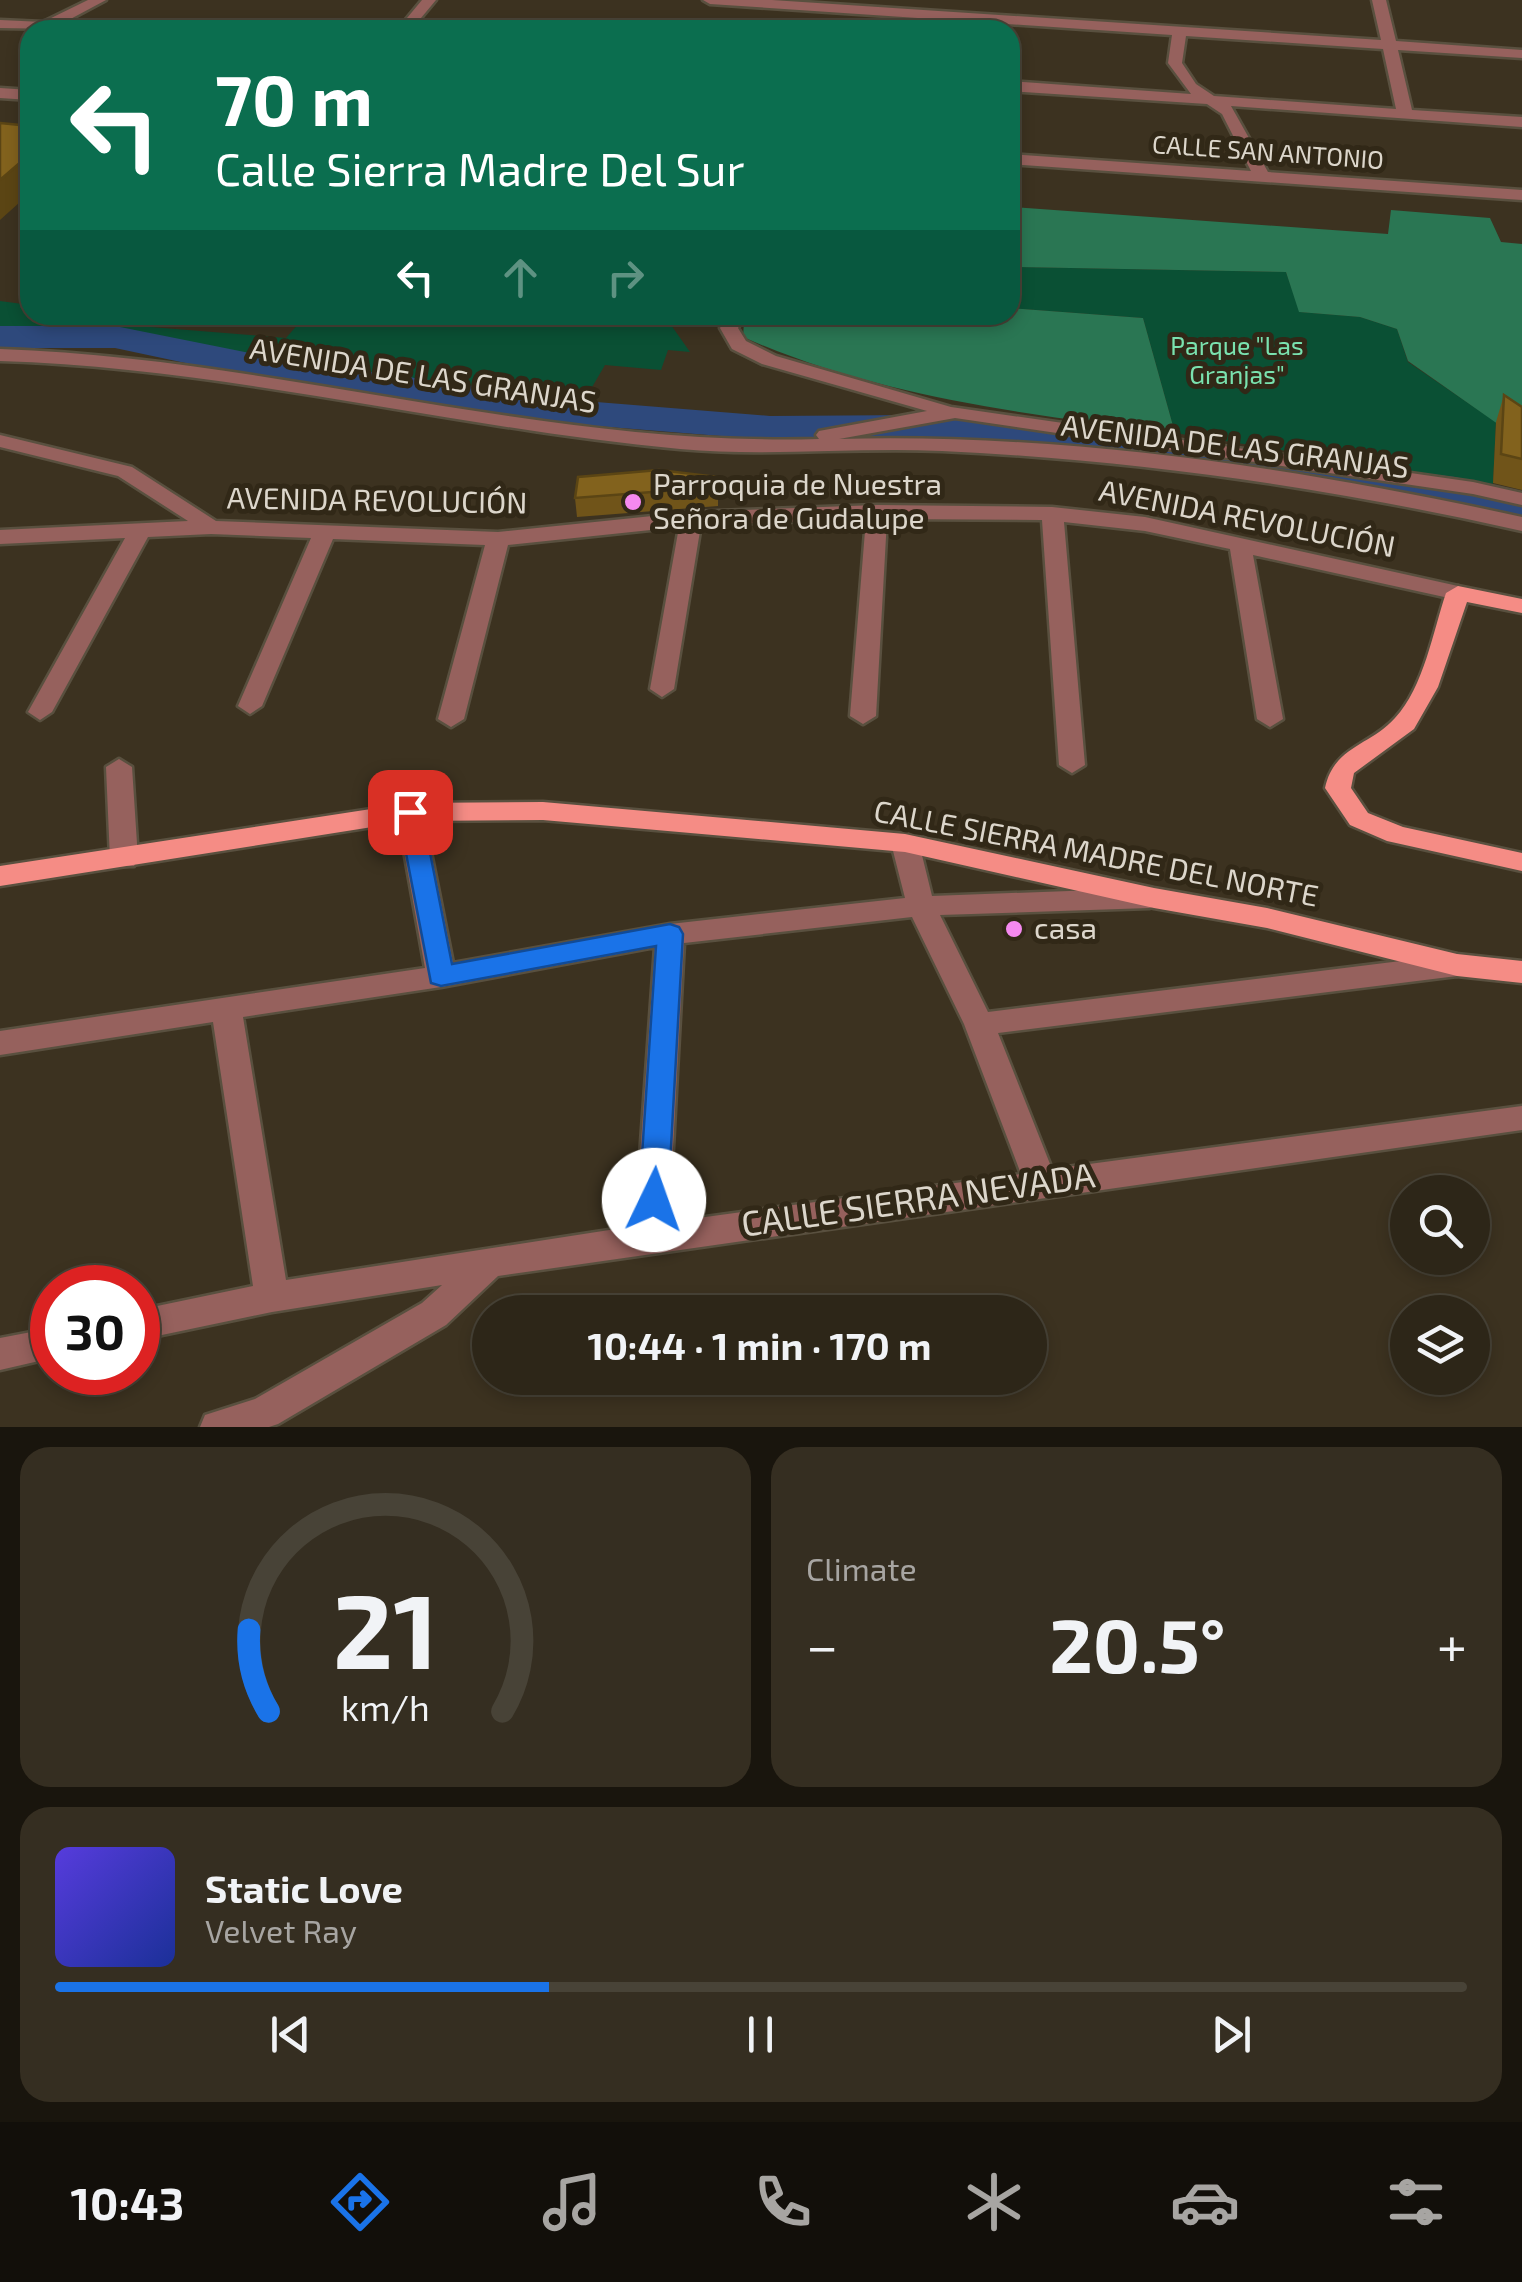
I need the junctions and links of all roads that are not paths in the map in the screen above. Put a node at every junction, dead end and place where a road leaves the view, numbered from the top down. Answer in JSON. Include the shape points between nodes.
{"nodes":[{"id":1,"x":99,"y":0,"type":"edge"},
{"id":2,"x":429,"y":0,"type":"edge"},
{"id":3,"x":710,"y":0,"type":"edge"},
{"id":4,"x":1379,"y":0,"type":"edge"},
{"id":5,"x":58,"y":20,"type":"edge"},
{"id":6,"x":412,"y":20,"type":"edge"},
{"id":7,"x":1180,"y":31,"type":"junction"},
{"id":8,"x":1390,"y":46,"type":"junction"},
{"id":9,"x":1522,"y":54,"type":"edge"},
{"id":10,"x":1020,"y":87,"type":"edge"},
{"id":11,"x":1210,"y":99,"type":"junction"},
{"id":12,"x":1406,"y":114,"type":"junction"},
{"id":13,"x":1522,"y":122,"type":"edge"},
{"id":14,"x":1020,"y":160,"type":"edge"},
{"id":15,"x":1262,"y":176,"type":"junction"},
{"id":16,"x":1522,"y":195,"type":"edge"},
{"id":17,"x":731,"y":325,"type":"edge"},
{"id":18,"x":0,"y":354,"type":"edge"},
{"id":19,"x":948,"y":427,"type":"junction"},
{"id":20,"x":1163,"y":441,"type":"junction"},
{"id":21,"x":0,"y":442,"type":"edge"},
{"id":22,"x":777,"y":448,"type":"junction"},
{"id":23,"x":1137,"y":460,"type":"junction"},
{"id":24,"x":1522,"y":498,"type":"edge"},
{"id":25,"x":877,"y":512,"type":"junction"},
{"id":26,"x":1052,"y":514,"type":"junction"},
{"id":27,"x":692,"y":519,"type":"junction"},
{"id":28,"x":1522,"y":524,"type":"edge"},
{"id":29,"x":211,"y":527,"type":"junction"},
{"id":30,"x":140,"y":530,"type":"junction"},
{"id":31,"x":325,"y":532,"type":"junction"},
{"id":32,"x":0,"y":537,"type":"edge"},
{"id":33,"x":498,"y":539,"type":"junction"},
{"id":34,"x":1240,"y":543,"type":"junction"},
{"id":35,"x":1458,"y":594,"type":"junction"},
{"id":36,"x":1522,"y":606,"type":"edge"},
{"id":37,"x":662,"y":688,"type":"dead end"},
{"id":38,"x":250,"y":706,"type":"dead end"},
{"id":39,"x":40,"y":712,"type":"dead end"},
{"id":40,"x":863,"y":716,"type":"dead end"},
{"id":41,"x":1270,"y":718,"type":"dead end"},
{"id":42,"x":451,"y":719,"type":"dead end"},
{"id":43,"x":1072,"y":765,"type":"dead end"},
{"id":44,"x":118,"y":767,"type":"dead end"},
{"id":45,"x":410,"y":812,"type":"junction"},
{"id":46,"x":906,"y":843,"type":"junction"},
{"id":47,"x":124,"y":860,"type":"junction"},
{"id":48,"x":1522,"y":862,"type":"edge"},
{"id":49,"x":0,"y":876,"type":"edge"},
{"id":50,"x":1154,"y":898,"type":"junction"},
{"id":51,"x":921,"y":906,"type":"junction"},
{"id":52,"x":670,"y":934,"type":"junction"},
{"id":53,"x":1457,"y":966,"type":"junction"},
{"id":54,"x":1522,"y":972,"type":"edge"},
{"id":55,"x":441,"y":976,"type":"junction"},
{"id":56,"x":226,"y":1007,"type":"junction"},
{"id":57,"x":979,"y":1024,"type":"junction"},
{"id":58,"x":0,"y":1044,"type":"edge"},
{"id":59,"x":1522,"y":1118,"type":"edge"},
{"id":60,"x":1041,"y":1183,"type":"junction"},
{"id":61,"x":651,"y":1238,"type":"junction"},
{"id":62,"x":489,"y":1263,"type":"junction"},
{"id":63,"x":272,"y":1297,"type":"junction"},
{"id":64,"x":160,"y":1320,"type":"edge"},
{"id":65,"x":30,"y":1348,"type":"edge"},
{"id":66,"x":0,"y":1354,"type":"edge"},
{"id":67,"x":218,"y":1427,"type":"edge"}],
"edges":[{"from":1,"to":5,"type":"street"},
{"from":2,"to":6,"type":"street"},
{"from":3,"to":7,"type":"street","via":[[1063,18]]},
{"from":4,"to":8,"type":"street"},
{"from":7,"to":8,"type":"street"},
{"from":7,"to":11,"type":"street","via":[[1175,63],[1190,87]]},
{"from":8,"to":9,"type":"street"},
{"from":8,"to":12,"type":"street"},
{"from":10,"to":11,"type":"street"},
{"from":11,"to":12,"type":"street"},
{"from":11,"to":15,"type":"street","via":[[1228,111]]},
{"from":12,"to":13,"type":"street"},
{"from":14,"to":15,"type":"street","name":"CALLE SAN ANTONIO"},
{"from":15,"to":16,"type":"street","name":"CALLE SAN ANTONIO"},
{"from":17,"to":19,"type":"street","name":"AVENIDA DE LAS GRANJAS","via":[[740,345],[768,360]]},
{"from":18,"to":22,"type":"street","name":"AVENIDA DE LAS GRANJAS","via":[[139,362],[479,419]]},
{"from":19,"to":20,"type":"street","name":"AVENIDA DE LAS GRANJAS"},
{"from":19,"to":22,"type":"street","name":"AVENIDA DE LAS GRANJAS"},
{"from":19,"to":22,"type":"street","name":"AVENIDA DE LAS GRANJAS","via":[[878,425]]},
{"from":19,"to":23,"type":"street","name":"AVENIDA DE LAS GRANJAS"},
{"from":20,"to":23,"type":"street"},
{"from":20,"to":24,"type":"street","name":"AVENIDA DE LAS GRANJAS"},
{"from":21,"to":29,"type":"street","via":[[125,471]]},
{"from":23,"to":28,"type":"street","name":"AVENIDA DE LAS GRANJAS","via":[[1440,504]]},
{"from":25,"to":26,"type":"street","name":"AVENIDA REVOLUCIÓN"},
{"from":25,"to":27,"type":"street","name":"AVENIDA REVOLUCIÓN"},
{"from":25,"to":40,"type":"street"},
{"from":26,"to":34,"type":"street","name":"AVENIDA REVOLUCIÓN"},
{"from":26,"to":43,"type":"street"},
{"from":27,"to":33,"type":"street","name":"AVENIDA REVOLUCIÓN"},
{"from":27,"to":37,"type":"street"},
{"from":29,"to":30,"type":"street","name":"AVENIDA REVOLUCIÓN"},
{"from":29,"to":31,"type":"street","name":"AVENIDA REVOLUCIÓN"},
{"from":30,"to":32,"type":"street","name":"AVENIDA REVOLUCIÓN"},
{"from":30,"to":39,"type":"street"},
{"from":31,"to":33,"type":"street","name":"AVENIDA REVOLUCIÓN"},
{"from":31,"to":38,"type":"street"},
{"from":33,"to":42,"type":"street"},
{"from":34,"to":35,"type":"street","name":"AVENIDA REVOLUCIÓN"},
{"from":34,"to":41,"type":"street"},
{"from":35,"to":36,"type":"main road","name":"AVENIDA REVOLUCIÓN"},
{"from":35,"to":48,"type":"main road","via":[[1426,687],[1406,723],[1342,769],[1338,788],[1359,820],[1397,835]]},
{"from":44,"to":47,"type":"street"},
{"from":45,"to":46,"type":"main road","name":"CALLE SIERRA MADRE DEL NORTE","via":[[543,811]]},
{"from":45,"to":47,"type":"main road","name":"CALLE SIERRA MADRE DEL NORTE"},
{"from":45,"to":55,"type":"street"},
{"from":46,"to":50,"type":"main road","name":"CALLE SIERRA MADRE DEL NORTE"},
{"from":46,"to":51,"type":"street"},
{"from":47,"to":49,"type":"main road","name":"CALLE SIERRA MADRE DEL NORTE"},
{"from":50,"to":51,"type":"street"},
{"from":50,"to":53,"type":"main road","name":"CALLE SIERRA MADRE DEL NORTE","via":[[1267,918]]},
{"from":51,"to":52,"type":"street"},
{"from":51,"to":57,"type":"street"},
{"from":52,"to":55,"type":"street"},
{"from":52,"to":61,"type":"street"},
{"from":53,"to":54,"type":"main road","name":"CALLE SIERRA MADRE DEL NORTE"},
{"from":53,"to":57,"type":"street"},
{"from":55,"to":56,"type":"street"},
{"from":56,"to":58,"type":"street"},
{"from":56,"to":63,"type":"street"},
{"from":57,"to":60,"type":"street"},
{"from":59,"to":60,"type":"street","name":"CALLE SIERRA NEVADA"},
{"from":60,"to":61,"type":"street","name":"CALLE SIERRA NEVADA"},
{"from":61,"to":62,"type":"street","name":"CALLE SIERRA NEVADA"},
{"from":62,"to":63,"type":"street","name":"CALLE SIERRA NEVADA"},
{"from":62,"to":67,"type":"street","via":[[434,1314],[265,1412]]},
{"from":63,"to":64,"type":"street","name":"CALLE SIERRA NEVADA"},
{"from":65,"to":66,"type":"street"}]}
